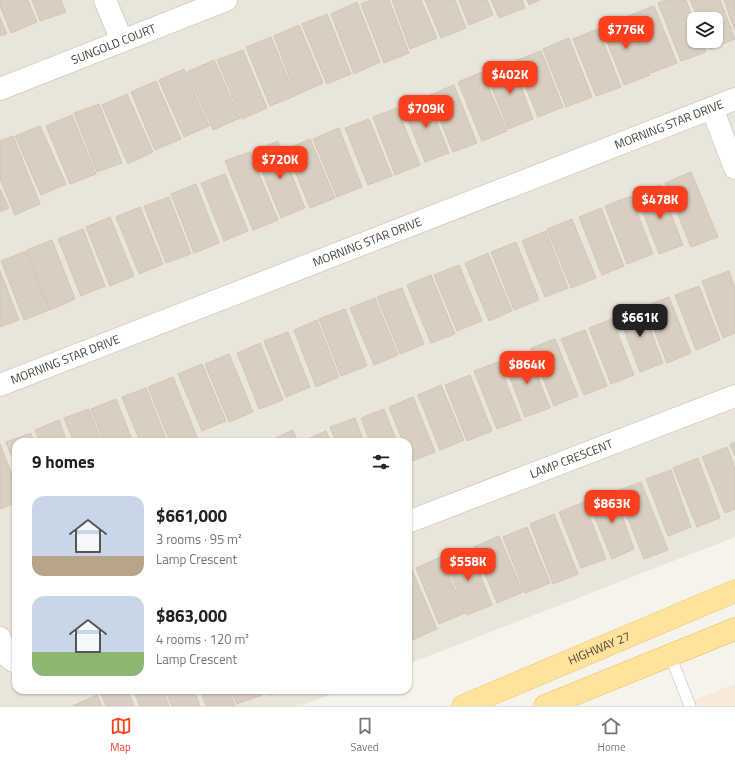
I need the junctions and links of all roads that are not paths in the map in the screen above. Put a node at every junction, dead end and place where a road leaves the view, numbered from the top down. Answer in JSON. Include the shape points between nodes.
{"nodes":[{"id":1,"x":105,"y":0,"type":"edge"},
{"id":2,"x":226,"y":0,"type":"edge"},
{"id":3,"x":122,"y":41,"type":"junction"},
{"id":4,"x":0,"y":89,"type":"edge"},
{"id":5,"x":735,"y":99,"type":"edge"},
{"id":6,"x":712,"y":108,"type":"junction"},
{"id":7,"x":735,"y":168,"type":"edge"},
{"id":8,"x":0,"y":385,"type":"edge"},
{"id":9,"x":735,"y":396,"type":"edge"},
{"id":10,"x":412,"y":520,"type":"edge"},
{"id":11,"x":735,"y":591,"type":"edge"},
{"id":12,"x":735,"y":629,"type":"edge"},
{"id":13,"x":0,"y":638,"type":"edge"},
{"id":14,"x":670,"y":655,"type":"junction"},
{"id":15,"x":12,"y":660,"type":"edge"},
{"id":16,"x":464,"y":706,"type":"edge"},
{"id":17,"x":545,"y":706,"type":"edge"},
{"id":18,"x":690,"y":706,"type":"edge"}],
"edges":[{"from":1,"to":3,"type":"street"},
{"from":2,"to":3,"type":"street","name":"SUNGOLD COURT"},
{"from":3,"to":4,"type":"street","name":"SUNGOLD COURT"},
{"from":5,"to":6,"type":"street","name":"MORNING STAR DRIVE"},
{"from":6,"to":7,"type":"street"},
{"from":6,"to":8,"type":"street","name":"MORNING STAR DRIVE"},
{"from":9,"to":10,"type":"street","name":"LAMP CRESCENT"},
{"from":11,"to":16,"type":"main road","name":"HIGHWAY 27"},
{"from":12,"to":14,"type":"main road"},
{"from":13,"to":15,"type":"street","via":[[4,651]]},
{"from":14,"to":17,"type":"main road"},
{"from":14,"to":18,"type":"lane"}]}
